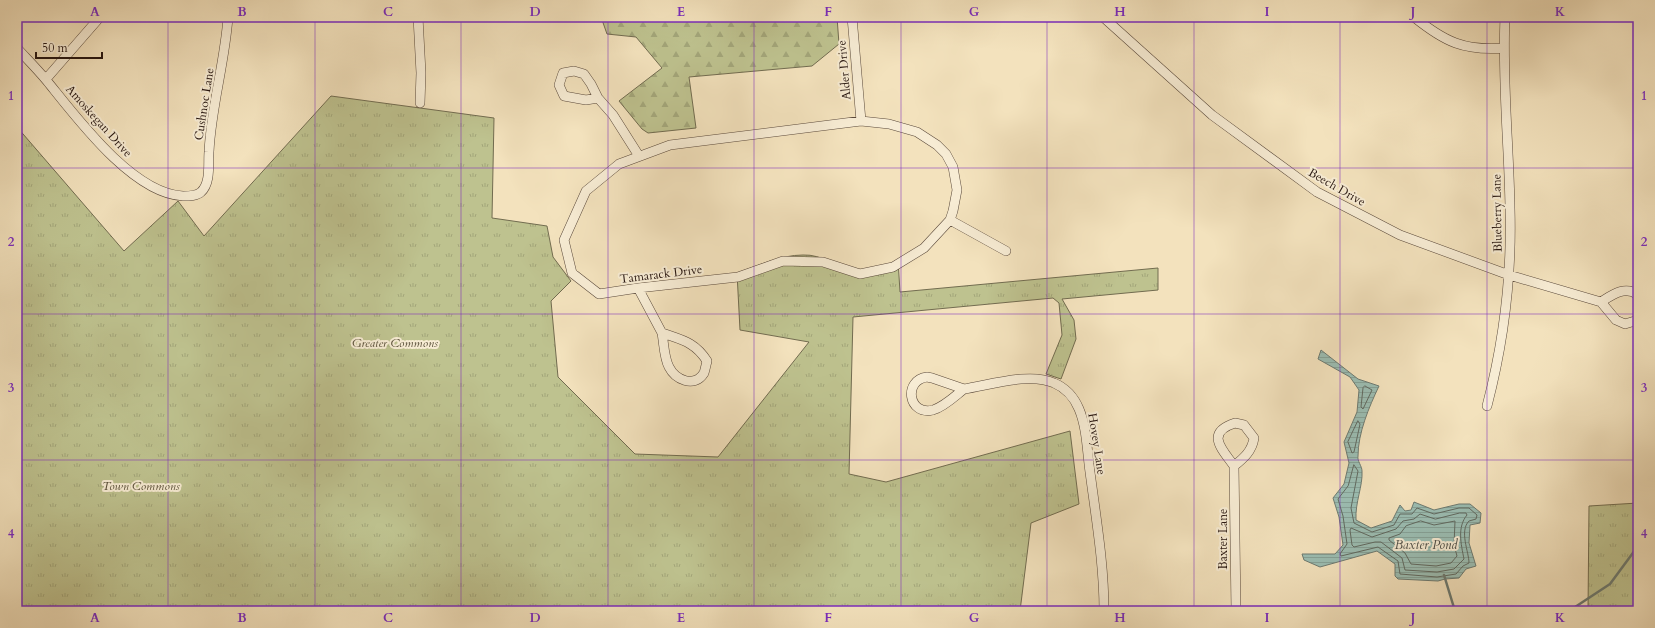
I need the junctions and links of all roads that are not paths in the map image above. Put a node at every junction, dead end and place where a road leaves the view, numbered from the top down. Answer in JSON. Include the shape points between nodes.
{"nodes":[{"id":1,"x":100,"y":17,"type":"edge"},
{"id":2,"x":228,"y":17,"type":"edge"},
{"id":3,"x":418,"y":17,"type":"edge"},
{"id":4,"x":852,"y":17,"type":"edge"},
{"id":5,"x":1103,"y":17,"type":"edge"},
{"id":6,"x":1414,"y":17,"type":"edge"},
{"id":7,"x":1505,"y":17,"type":"edge"},
{"id":8,"x":17,"y":48,"type":"edge"},
{"id":9,"x":1504,"y":48,"type":"junction"},
{"id":10,"x":46,"y":79,"type":"junction"},
{"id":11,"x":598,"y":98,"type":"dead end"},
{"id":12,"x":420,"y":103,"type":"dead end"},
{"id":13,"x":860,"y":121,"type":"junction"},
{"id":14,"x":639,"y":156,"type":"junction"},
{"id":15,"x":200,"y":194,"type":"joint"},
{"id":16,"x":950,"y":220,"type":"junction"},
{"id":17,"x":1006,"y":251,"type":"dead end"},
{"id":18,"x":1509,"y":275,"type":"junction"},
{"id":19,"x":638,"y":288,"type":"junction"},
{"id":20,"x":1638,"y":295,"type":"edge"},
{"id":21,"x":1601,"y":302,"type":"junction"},
{"id":22,"x":1638,"y":320,"type":"edge"},
{"id":23,"x":662,"y":333,"type":"junction"},
{"id":24,"x":964,"y":389,"type":"junction"},
{"id":25,"x":1487,"y":406,"type":"dead end"},
{"id":26,"x":1234,"y":466,"type":"junction"},
{"id":27,"x":1104,"y":611,"type":"edge"},
{"id":28,"x":1236,"y":611,"type":"edge"}],
"edges":[{"from":1,"to":10,"type":"street"},
{"from":2,"to":15,"type":"street","name":"Cushnoc Lane","via":[[209,147],[208,177],[206,186]]},
{"from":3,"to":12,"type":"street"},
{"from":4,"to":13,"type":"street","name":"Alder Drive"},
{"from":5,"to":18,"type":"street","name":"Beech Drive","via":[[1212,115],[1317,192],[1400,235]]},
{"from":6,"to":9,"type":"street","via":[[1439,36],[1457,45],[1476,49]]},
{"from":7,"to":9,"type":"street","name":"Blueberry Lane"},
{"from":8,"to":10,"type":"street","name":"Amoskegan Drive"},
{"from":9,"to":18,"type":"street","name":"Blueberry Lane","via":[[1510,208]]},
{"from":10,"to":15,"type":"street","name":"Amoskegan Drive","via":[[102,145],[132,173],[169,193],[190,196]]},
{"from":11,"to":14,"type":"street","via":[[613,115]]},
{"from":13,"to":14,"type":"street","name":"Tamarack Drive","via":[[670,145]]},
{"from":13,"to":16,"type":"street","name":"Tamarack Drive","via":[[890,124],[917,132],[927,137],[946,154],[953,167],[957,190]]},
{"from":14,"to":19,"type":"street","name":"Tamarack Drive","via":[[619,164],[586,191],[564,240],[572,273],[599,294]]},
{"from":16,"to":17,"type":"street"},
{"from":16,"to":19,"type":"street","name":"Tamarack Drive","via":[[924,248],[893,267],[860,274],[823,262],[784,261],[738,277]]},
{"from":18,"to":21,"type":"street","name":"Beech Drive"},
{"from":18,"to":25,"type":"street","name":"Blueberry Lane","via":[[1502,340]]},
{"from":19,"to":23,"type":"street"},
{"from":20,"to":21,"type":"street","via":[[1624,291],[1615,293]]},
{"from":21,"to":22,"type":"street","via":[[1616,320],[1625,324]]},
{"from":23,"to":23,"type":"street","via":[[700,349],[707,361],[704,374],[696,380],[685,382],[675,377],[668,366]]},
{"from":24,"to":24,"type":"street","name":"Hovey Lane","via":[[927,377],[915,383],[910,396],[914,405],[929,411],[938,408]]},
{"from":24,"to":27,"type":"street","name":"Hovey Lane","via":[[1033,378],[1053,382],[1066,390],[1075,400],[1083,423],[1103,572]]},
{"from":26,"to":26,"type":"street","via":[[1218,445],[1218,437],[1228,426],[1235,423],[1244,425],[1254,438],[1249,452]]},
{"from":26,"to":28,"type":"street","name":"Baxter Lane"}]}
